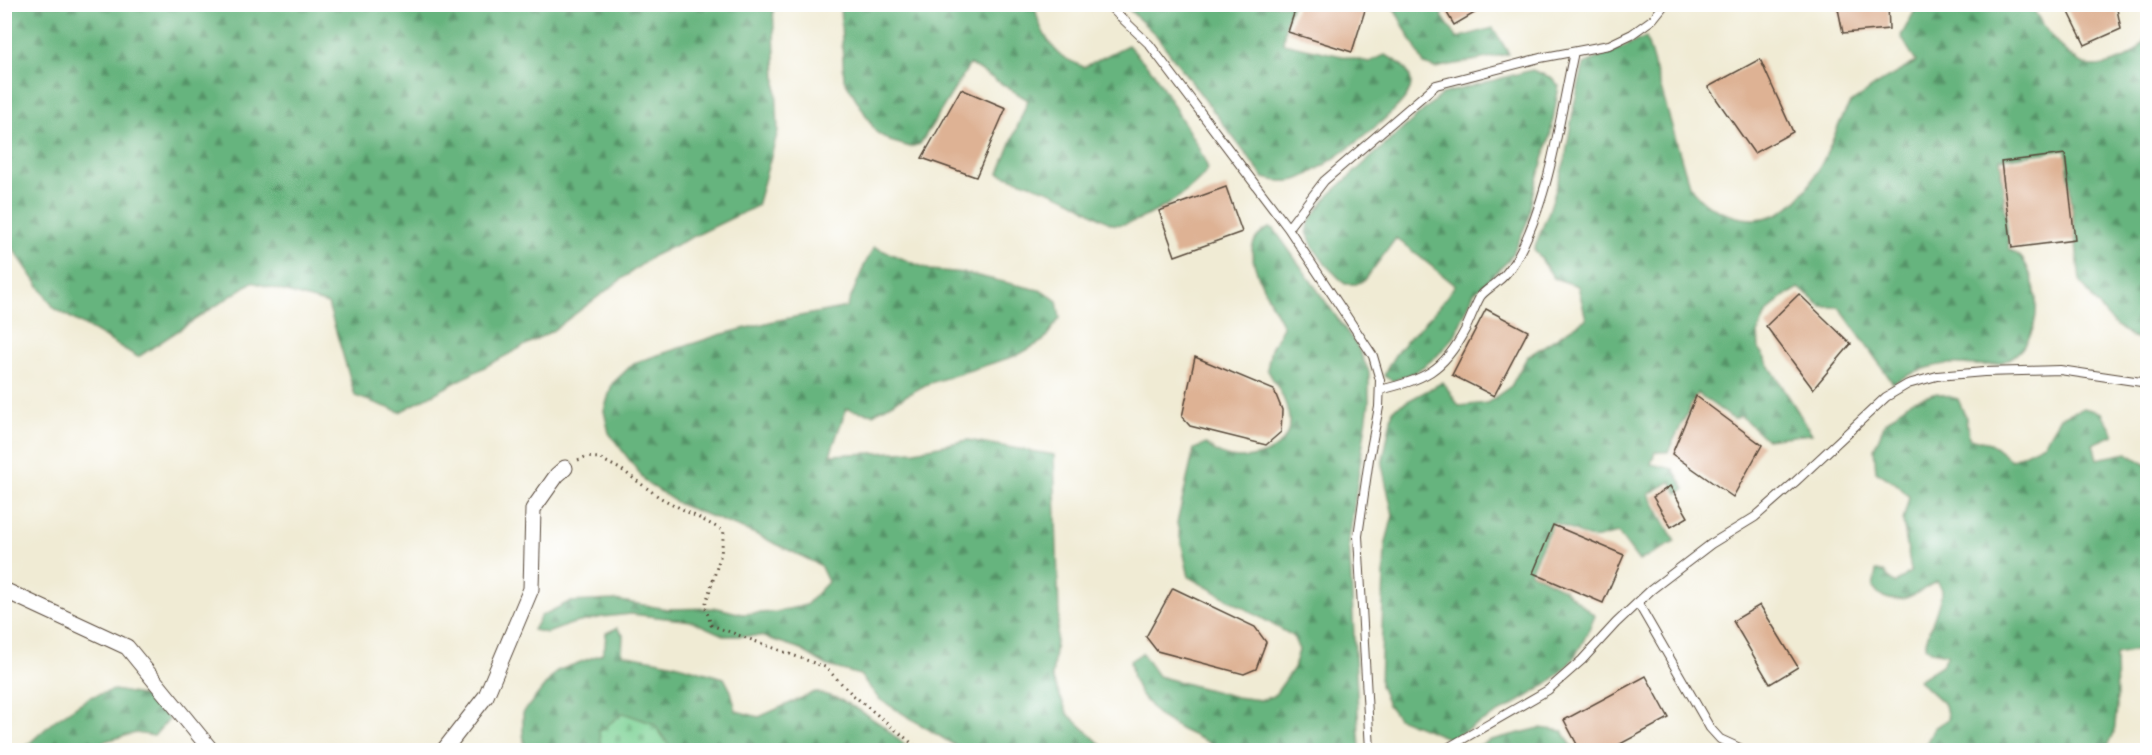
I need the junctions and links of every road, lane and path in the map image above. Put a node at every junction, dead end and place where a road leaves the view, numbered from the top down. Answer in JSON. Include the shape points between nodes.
{"nodes":[{"id":1,"x":1107,"y":4,"type":"edge"},
{"id":2,"x":1665,"y":4,"type":"edge"},
{"id":3,"x":1574,"y":52,"type":"junction"},
{"id":4,"x":1288,"y":228,"type":"junction"},
{"id":5,"x":2148,"y":383,"type":"edge"},
{"id":6,"x":1380,"y":390,"type":"junction"},
{"id":7,"x":565,"y":468,"type":"joint"},
{"id":8,"x":4,"y":590,"type":"edge"},
{"id":9,"x":1638,"y":603,"type":"junction"},
{"id":10,"x":211,"y":750,"type":"edge"},
{"id":11,"x":444,"y":750,"type":"edge"},
{"id":12,"x":925,"y":750,"type":"edge"},
{"id":13,"x":1370,"y":750,"type":"edge"},
{"id":14,"x":1444,"y":750,"type":"edge"},
{"id":15,"x":1744,"y":750,"type":"edge"}],
"edges":[{"from":1,"to":4,"type":"lane","via":[[1149,44]]},
{"from":2,"to":3,"type":"lane","via":[[1653,19],[1632,34],[1609,45]]},
{"from":3,"to":4,"type":"lane","via":[[1436,85],[1324,181]]},
{"from":3,"to":6,"type":"lane","via":[[1539,209],[1513,264],[1482,295],[1451,353],[1437,369],[1411,382]]},
{"from":4,"to":6,"type":"lane","via":[[1373,356]]},
{"from":5,"to":9,"type":"lane","via":[[2060,370],[1936,376],[1908,384],[1886,397],[1755,517],[1682,565]]},
{"from":6,"to":13,"type":"lane","via":[[1358,536]]},
{"from":7,"to":11,"type":"street","via":[[533,509],[531,589],[486,696]]},
{"from":7,"to":12,"type":"path","via":[[585,457],[599,458],[659,497],[724,531],[721,554],[705,602],[711,625],[825,667],[853,695]]},
{"from":8,"to":10,"type":"street","via":[[127,647]]},
{"from":9,"to":14,"type":"lane","via":[[1548,690]]},
{"from":9,"to":15,"type":"lane","via":[[1710,728],[1720,739]]}]}
